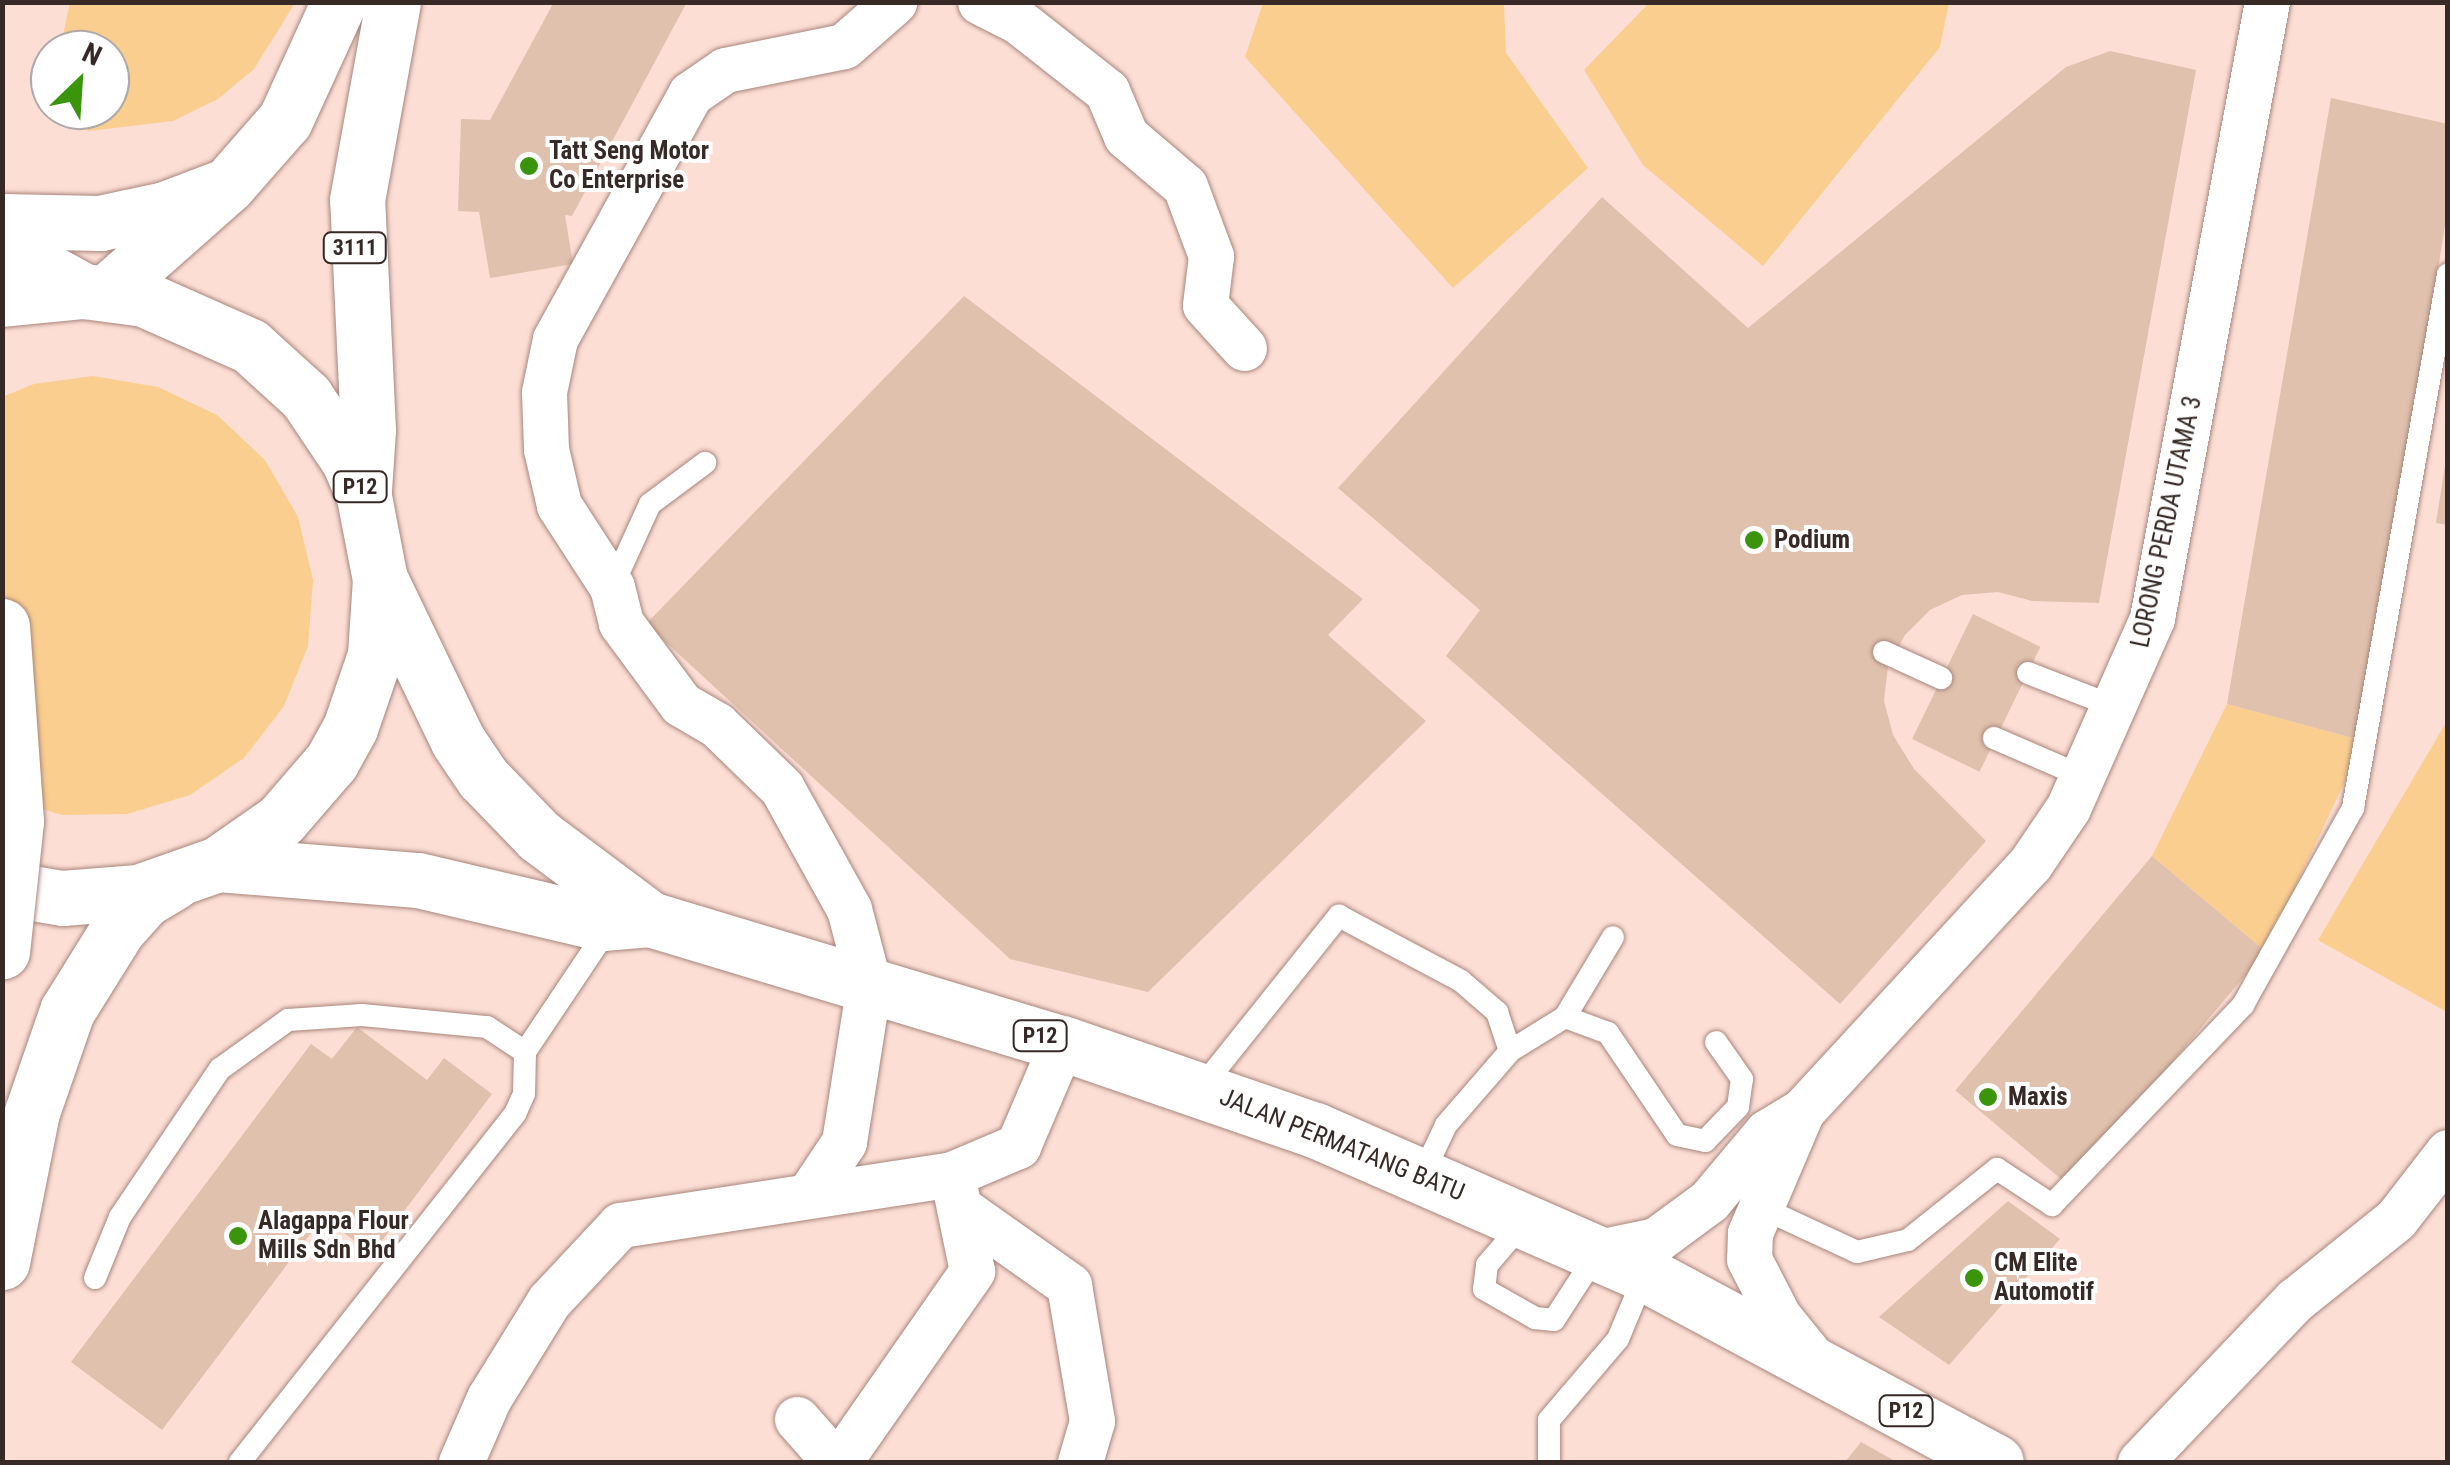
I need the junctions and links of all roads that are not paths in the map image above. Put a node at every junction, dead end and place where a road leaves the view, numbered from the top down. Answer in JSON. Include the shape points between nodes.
{"nodes":[{"id":1,"x":340,"y":2,"type":"edge"},
{"id":2,"x":393,"y":2,"type":"edge"},
{"id":3,"x":894,"y":2,"type":"edge"},
{"id":4,"x":980,"y":2,"type":"edge"},
{"id":5,"x":2267,"y":2,"type":"edge"},
{"id":6,"x":2286,"y":2,"type":"edge"},
{"id":7,"x":2260,"y":62,"type":"junction"},
{"id":8,"x":228,"y":185,"type":"junction"},
{"id":9,"x":2,"y":221,"type":"edge"},
{"id":10,"x":2,"y":246,"type":"edge"},
{"id":11,"x":2448,"y":274,"type":"edge"},
{"id":12,"x":95,"y":292,"type":"junction"},
{"id":13,"x":2,"y":299,"type":"edge"},
{"id":14,"x":1244,"y":348,"type":"dead end"},
{"id":15,"x":705,"y":462,"type":"dead end"},
{"id":16,"x":364,"y":497,"type":"junction"},
{"id":17,"x":380,"y":579,"type":"junction"},
{"id":18,"x":612,"y":587,"type":"junction"},
{"id":19,"x":2,"y":626,"type":"edge"},
{"id":20,"x":1884,"y":652,"type":"dead end"},
{"id":21,"x":2028,"y":672,"type":"dead end"},
{"id":22,"x":1941,"y":678,"type":"dead end"},
{"id":23,"x":2116,"y":707,"type":"junction"},
{"id":24,"x":1994,"y":738,"type":"dead end"},
{"id":25,"x":2084,"y":777,"type":"junction"},
{"id":26,"x":196,"y":873,"type":"junction"},
{"id":27,"x":2,"y":888,"type":"edge"},
{"id":28,"x":631,"y":921,"type":"junction"},
{"id":29,"x":1613,"y":936,"type":"dead end"},
{"id":30,"x":2,"y":951,"type":"edge"},
{"id":31,"x":869,"y":985,"type":"junction"},
{"id":32,"x":1565,"y":1017,"type":"junction"},
{"id":33,"x":1716,"y":1042,"type":"dead end"},
{"id":34,"x":1062,"y":1043,"type":"junction"},
{"id":35,"x":1510,"y":1050,"type":"junction"},
{"id":36,"x":524,"y":1052,"type":"junction"},
{"id":37,"x":1199,"y":1089,"type":"junction"},
{"id":38,"x":1802,"y":1112,"type":"junction"},
{"id":39,"x":2448,"y":1152,"type":"edge"},
{"id":40,"x":1422,"y":1176,"type":"junction"},
{"id":41,"x":958,"y":1192,"type":"junction"},
{"id":42,"x":810,"y":1193,"type":"junction"},
{"id":43,"x":1760,"y":1206,"type":"junction"},
{"id":44,"x":1526,"y":1220,"type":"junction"},
{"id":45,"x":2,"y":1262,"type":"edge"},
{"id":46,"x":1622,"y":1263,"type":"junction"},
{"id":47,"x":96,"y":1278,"type":"dead end"},
{"id":48,"x":1814,"y":1361,"type":"junction"},
{"id":49,"x":797,"y":1419,"type":"dead end"},
{"id":50,"x":240,"y":1462,"type":"edge"},
{"id":51,"x":460,"y":1462,"type":"edge"},
{"id":52,"x":837,"y":1462,"type":"edge"},
{"id":53,"x":1080,"y":1462,"type":"edge"},
{"id":54,"x":1549,"y":1462,"type":"edge"},
{"id":55,"x":1996,"y":1462,"type":"edge"},
{"id":56,"x":2140,"y":1462,"type":"edge"}],
"edges":[{"from":1,"to":8,"type":"main road","via":[[304,90]]},
{"from":2,"to":16,"type":"main road","number":"3111","via":[[356,200],[368,430]]},
{"from":3,"to":18,"type":"street","via":[[844,46],[725,70],[690,94],[555,339],[544,392],[546,449],[558,504]]},
{"from":4,"to":14,"type":"street","via":[[1018,22],[1107,92],[1126,136],[1186,186],[1211,256],[1205,306]]},
{"from":5,"to":7,"type":"street","name":"LORONG PERDA UTAMA 3"},
{"from":6,"to":7,"type":"street"},
{"from":7,"to":23,"type":"street","name":"LORONG PERDA UTAMA 3","via":[[2152,618]]},
{"from":8,"to":9,"type":"main road","via":[[165,209],[100,223]]},
{"from":8,"to":12,"type":"main road"},
{"from":10,"to":12,"type":"main road"},
{"from":11,"to":43,"type":"lane","via":[[2353,808],[2243,1005],[2052,1205],[1997,1169],[1908,1240],[1856,1252]]},
{"from":12,"to":13,"type":"main road","number":"P12"},
{"from":12,"to":16,"type":"main road","number":"P12","via":[[181,310],[250,346],[306,397]]},
{"from":15,"to":18,"type":"lane","via":[[650,504]]},
{"from":16,"to":17,"type":"main road","number":"P12"},
{"from":17,"to":26,"type":"main road","number":"P12","via":[[375,655],[331,762],[281,820]]},
{"from":17,"to":28,"type":"main road","name":"JALAN PERMATANG BATU","number":"P12","via":[[458,741],[483,778]]},
{"from":18,"to":31,"type":"street","via":[[621,623],[681,704],[718,725],[782,788],[848,909]]},
{"from":19,"to":30,"type":"main road","bridge":true,"via":[[16,821]]},
{"from":20,"to":22,"type":"lane"},
{"from":21,"to":23,"type":"lane"},
{"from":23,"to":25,"type":"street","name":"LORONG PERDA UTAMA 3"},
{"from":24,"to":25,"type":"lane"},
{"from":25,"to":38,"type":"street","name":"LORONG PERDA UTAMA 3","via":[[2030,864]]},
{"from":26,"to":27,"type":"main road","number":"P12","via":[[100,897]]},
{"from":26,"to":28,"type":"main road","name":"JALAN PERMATANG BATU","number":"P12","via":[[418,880],[572,919]]},
{"from":26,"to":45,"type":"main road","via":[[144,900],[118,928],[67,1011],[42,1074]]},
{"from":28,"to":31,"type":"main road","name":"JALAN PERMATANG BATU","number":"P12"},
{"from":28,"to":36,"type":"lane"},
{"from":29,"to":32,"type":"lane"},
{"from":31,"to":34,"type":"main road","name":"JALAN PERMATANG BATU","number":"P12"},
{"from":31,"to":42,"type":"street","via":[[844,1142]]},
{"from":32,"to":33,"type":"lane","via":[[1608,1033],[1677,1135],[1705,1141],[1738,1106],[1742,1079]]},
{"from":32,"to":35,"type":"lane"},
{"from":34,"to":37,"type":"main road","name":"JALAN PERMATANG BATU","number":"P12"},
{"from":34,"to":41,"type":"street","via":[[1018,1146]]},
{"from":35,"to":37,"type":"lane","via":[[1496,1012],[1461,981],[1339,916]]},
{"from":35,"to":40,"type":"lane","via":[[1446,1125]]},
{"from":36,"to":47,"type":"lane","via":[[487,1027],[362,1015],[288,1020],[220,1069],[120,1217]]},
{"from":36,"to":50,"type":"lane","via":[[524,1094],[515,1114]]},
{"from":37,"to":40,"type":"main road","name":"JALAN PERMATANG BATU","number":"P12"},
{"from":38,"to":43,"type":"street","name":"LORONG PERDA UTAMA 3"},
{"from":38,"to":46,"type":"street","name":"LORONG PERDA UTAMA 3","via":[[1767,1132],[1683,1225]]},
{"from":39,"to":56,"type":"street","via":[[2396,1219],[2295,1300]]},
{"from":40,"to":44,"type":"main road","name":"JALAN PERMATANG BATU","number":"P12"},
{"from":41,"to":42,"type":"street"},
{"from":41,"to":52,"type":"street","via":[[972,1271]]},
{"from":41,"to":53,"type":"street","via":[[1069,1285],[1092,1421]]},
{"from":42,"to":51,"type":"street","via":[[620,1225],[549,1301],[489,1398]]},
{"from":43,"to":48,"type":"street","name":"LORONG PERDA UTAMA 3","via":[[1749,1259],[1779,1317]]},
{"from":44,"to":46,"type":"main road","name":"JALAN PERMATANG BATU","number":"P12"},
{"from":44,"to":46,"type":"lane","via":[[1487,1265],[1484,1289],[1536,1318],[1554,1320]]},
{"from":46,"to":48,"type":"main road","name":"JALAN PERMATANG BATU","number":"P12"},
{"from":46,"to":54,"type":"lane","via":[[1618,1338],[1549,1420]]},
{"from":48,"to":55,"type":"main road","name":"JALAN PERMATANG BATU","number":"P12"},
{"from":49,"to":52,"type":"street"}]}
